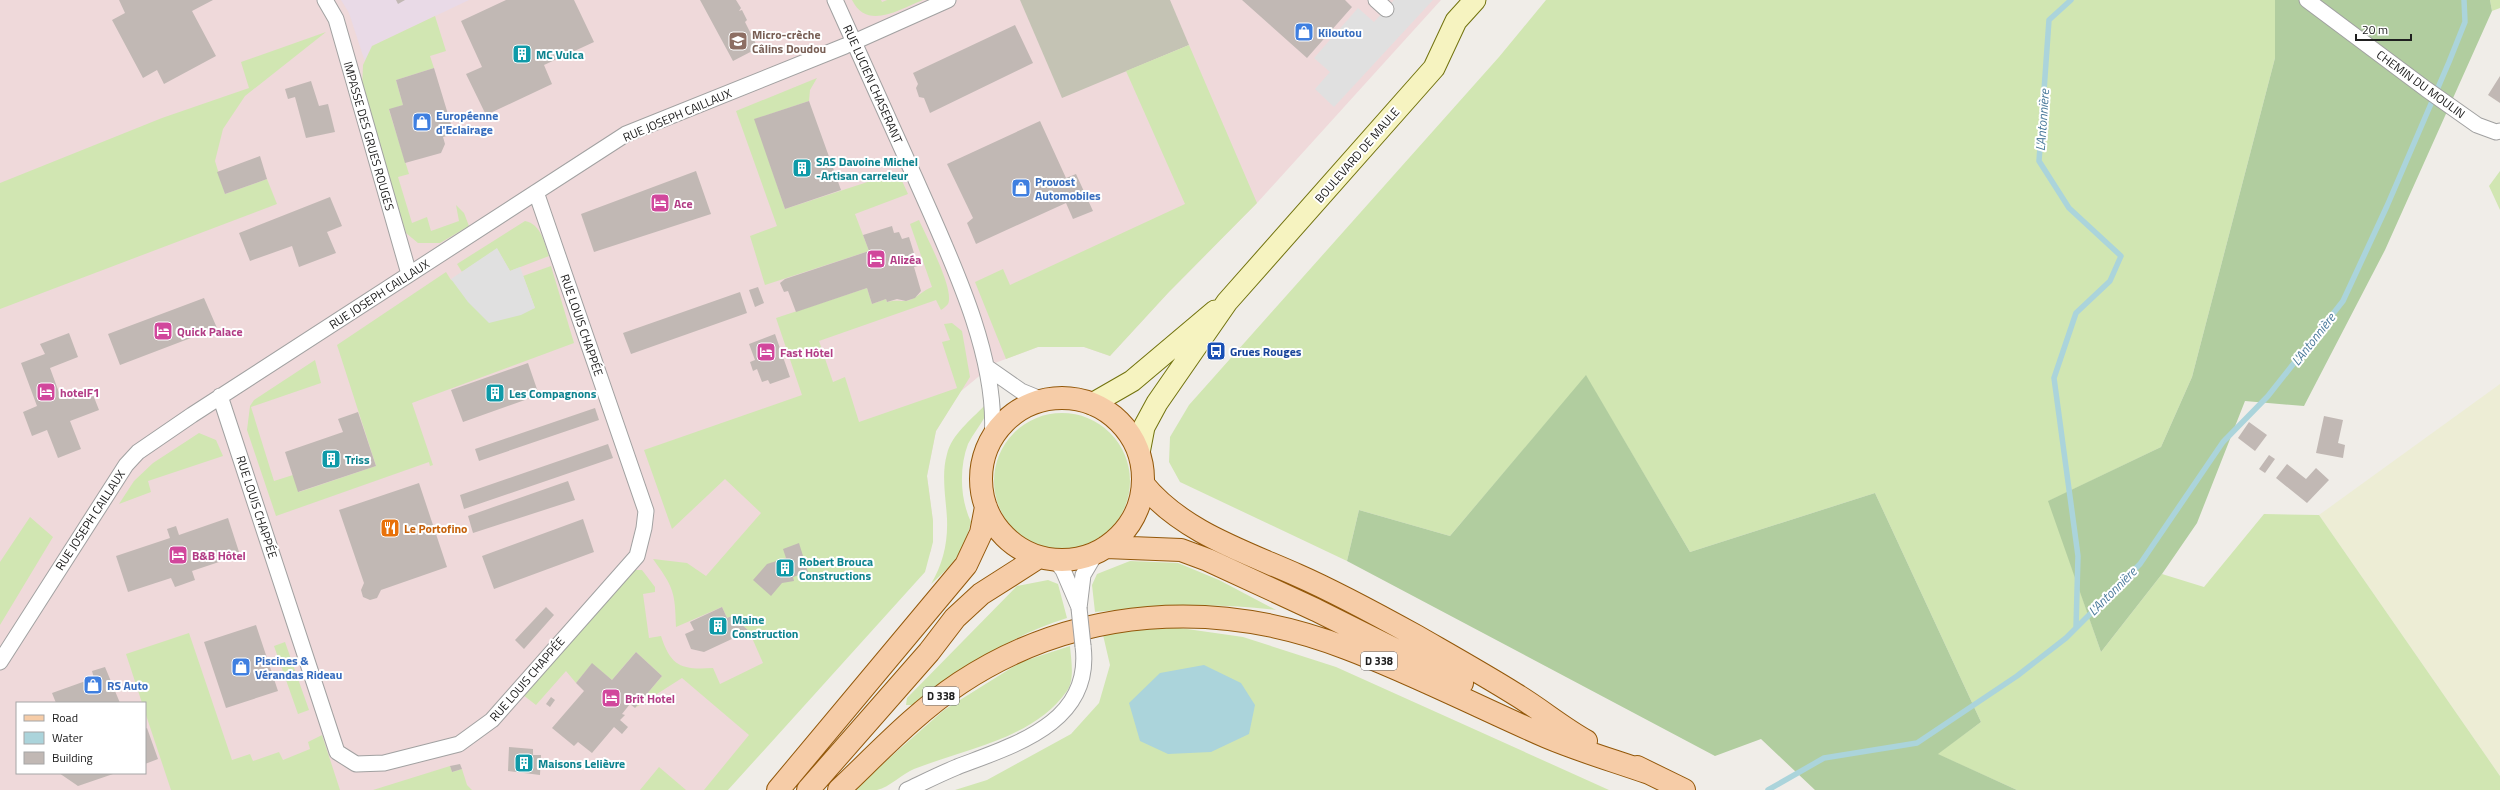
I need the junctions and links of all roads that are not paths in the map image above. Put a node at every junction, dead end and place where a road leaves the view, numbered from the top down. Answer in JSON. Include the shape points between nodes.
{"nodes":[{"id":1,"x":325,"y":0,"type":"edge"},
{"id":2,"x":835,"y":0,"type":"edge"},
{"id":3,"x":948,"y":0,"type":"edge"},
{"id":4,"x":1475,"y":0,"type":"edge"},
{"id":5,"x":2307,"y":0,"type":"edge"},
{"id":6,"x":854,"y":42,"type":"junction"},
{"id":7,"x":2500,"y":130,"type":"edge"},
{"id":8,"x":536,"y":192,"type":"junction"},
{"id":9,"x":409,"y":274,"type":"junction"},
{"id":10,"x":1227,"y":302,"type":"junction"},
{"id":11,"x":988,"y":368,"type":"junction"},
{"id":12,"x":220,"y":396,"type":"junction"},
{"id":13,"x":1042,"y":400,"type":"junction"},
{"id":14,"x":1092,"y":404,"type":"junction"},
{"id":15,"x":992,"y":438,"type":"junction"},
{"id":16,"x":1139,"y":453,"type":"junction"},
{"id":17,"x":1143,"y":484,"type":"junction"},
{"id":18,"x":986,"y":507,"type":"junction"},
{"id":19,"x":1101,"y":550,"type":"junction"},
{"id":20,"x":1047,"y":559,"type":"junction"},
{"id":21,"x":1079,"y":608,"type":"junction"},
{"id":22,"x":0,"y":662,"type":"edge"},
{"id":23,"x":1570,"y":732,"type":"junction"},
{"id":24,"x":1649,"y":773,"type":"junction"},
{"id":25,"x":778,"y":790,"type":"edge"},
{"id":26,"x":808,"y":790,"type":"edge"},
{"id":27,"x":839,"y":790,"type":"edge"},
{"id":28,"x":907,"y":790,"type":"edge"},
{"id":29,"x":1684,"y":790,"type":"edge"}],
"edges":[{"from":1,"to":9,"type":"street","name":"IMPASSE DES GRUES ROUGES","via":[[336,20]]},
{"from":2,"to":6,"type":"street","name":"RUE LUCIEN CHASERANT"},
{"from":3,"to":6,"type":"street","name":"RUE JOSEPH CAILLAUX"},
{"from":4,"to":10,"type":"main road","name":"BOULEVARD DE MAULE","via":[[1456,21],[1434,68]]},
{"from":5,"to":7,"type":"street","name":"CHEMIN DU MOULIN","via":[[2477,125],[2496,132]]},
{"from":6,"to":8,"type":"street","name":"RUE JOSEPH CAILLAUX","via":[[626,134]]},
{"from":6,"to":11,"type":"street","name":"RUE LUCIEN CHASERANT","via":[[958,276]]},
{"from":8,"to":9,"type":"street","name":"RUE JOSEPH CAILLAUX"},
{"from":8,"to":12,"type":"street","name":"RUE LOUIS CHAPPÉE","via":[[646,511],[637,556],[492,720],[474,735],[459,744],[384,763],[356,764],[337,752]]},
{"from":9,"to":12,"type":"street","name":"RUE JOSEPH CAILLAUX"},
{"from":10,"to":14,"type":"main road","name":"BOULEVARD DE MAULE","via":[[1203,319],[1132,381]]},
{"from":10,"to":16,"type":"main road","name":"BOULEVARD DE MAULE","via":[[1157,403],[1144,426]]},
{"from":11,"to":13,"type":"street","via":[[1022,391]]},
{"from":11,"to":15,"type":"street","name":"RUE LUCIEN CHASERANT","via":[[994,413]]},
{"from":12,"to":22,"type":"street","name":"RUE JOSEPH CAILLAUX","via":[[138,452],[126,465]]},
{"from":13,"to":14,"type":"main road","via":[[1068,398]]},
{"from":13,"to":15,"type":"main road","via":[[1014,414],[1001,425]]},
{"from":14,"to":16,"type":"main road","via":[[1117,420],[1130,435]]},
{"from":15,"to":18,"type":"main road","via":[[982,468],[982,492]]},
{"from":16,"to":17,"type":"main road"},
{"from":17,"to":19,"type":"main road","via":[[1140,502],[1132,520],[1121,535]]},
{"from":17,"to":23,"type":"main road","number":"D 338","via":[[1157,502],[1199,529],[1252,557],[1298,575],[1415,636],[1517,695]]},
{"from":18,"to":20,"type":"main road","via":[[1007,539],[1019,548]]},
{"from":18,"to":25,"type":"main road","via":[[981,534],[966,565]]},
{"from":19,"to":20,"type":"main road","via":[[1071,560]]},
{"from":19,"to":21,"type":"street","via":[[1083,575]]},
{"from":19,"to":23,"type":"main road","number":"D 338","via":[[1181,550],[1208,560],[1316,610],[1536,720]]},
{"from":20,"to":21,"type":"street","via":[[1063,570]]},
{"from":20,"to":26,"type":"main road","via":[[981,594],[955,618],[929,652]]},
{"from":21,"to":28,"type":"street","bridge":true,"via":[[1086,664],[1073,701],[1044,728],[1015,745],[944,772]]},
{"from":23,"to":24,"type":"main road","number":"D 338"},
{"from":24,"to":27,"type":"main road","number":"D 338","via":[[1550,738],[1353,651],[1301,633],[1231,618],[1160,617],[1094,625],[1027,646],[1001,659],[961,682],[924,710]]},
{"from":24,"to":29,"type":"main road","number":"D 338"}]}
